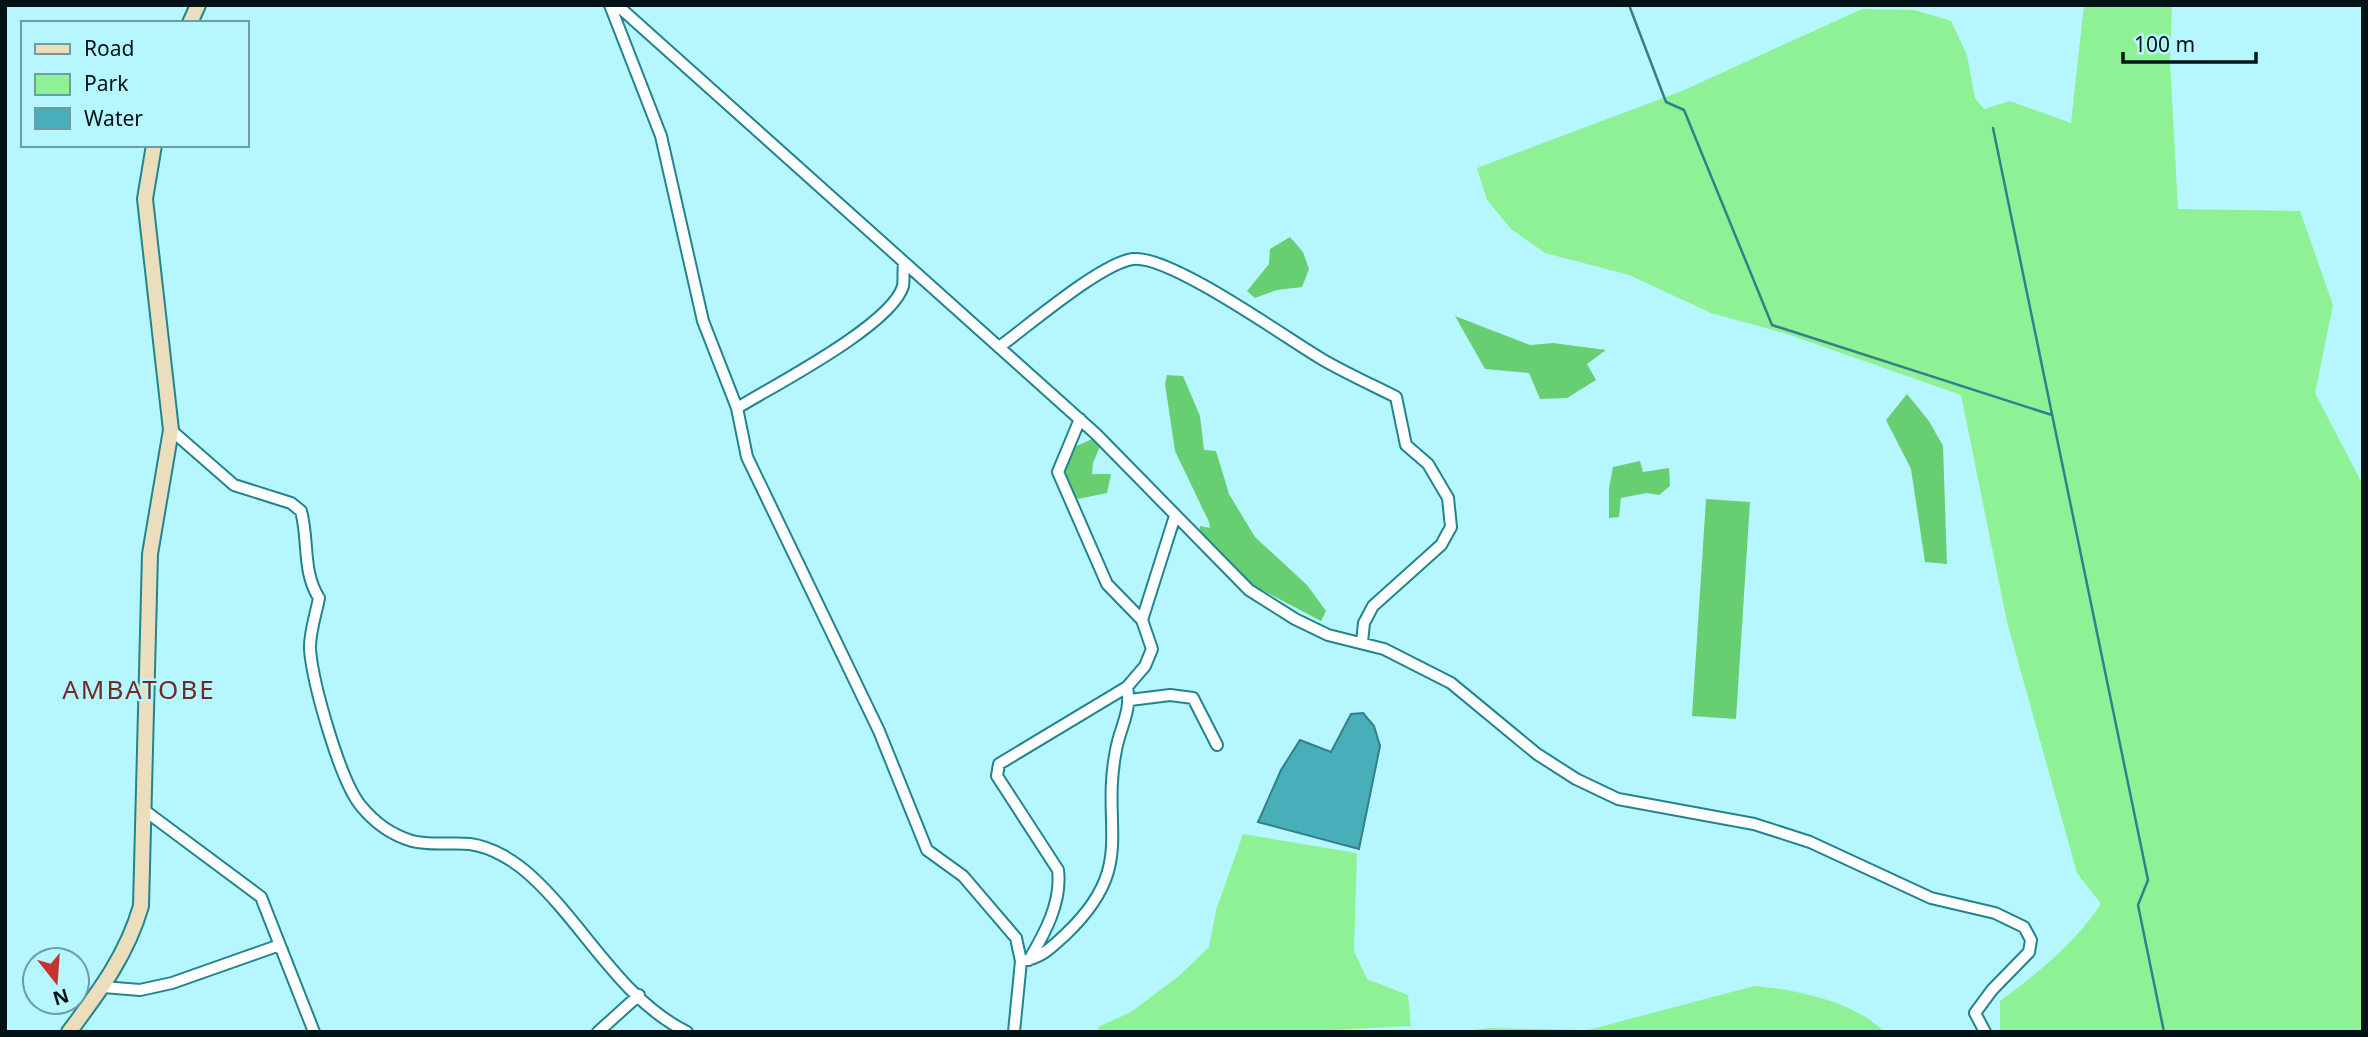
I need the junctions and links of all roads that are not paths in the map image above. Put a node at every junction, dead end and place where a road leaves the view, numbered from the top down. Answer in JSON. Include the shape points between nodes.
{"nodes":[{"id":1,"x":198,"y":5,"type":"edge"},
{"id":2,"x":610,"y":5,"type":"edge"},
{"id":3,"x":617,"y":5,"type":"edge"},
{"id":4,"x":191,"y":21,"type":"edge"},
{"id":5,"x":154,"y":147,"type":"edge"},
{"id":6,"x":904,"y":264,"type":"junction"},
{"id":7,"x":999,"y":347,"type":"junction"},
{"id":8,"x":737,"y":408,"type":"junction"},
{"id":9,"x":1080,"y":419,"type":"junction"},
{"id":10,"x":170,"y":430,"type":"junction"},
{"id":11,"x":1175,"y":516,"type":"junction"},
{"id":12,"x":1142,"y":620,"type":"junction"},
{"id":13,"x":1362,"y":642,"type":"junction"},
{"id":14,"x":1127,"y":687,"type":"junction"},
{"id":15,"x":1129,"y":700,"type":"junction"},
{"id":16,"x":1217,"y":745,"type":"dead end"},
{"id":17,"x":144,"y":810,"type":"junction"},
{"id":18,"x":282,"y":950,"type":"junction"},
{"id":19,"x":1025,"y":961,"type":"junction"},
{"id":20,"x":103,"y":987,"type":"junction"},
{"id":21,"x":639,"y":995,"type":"junction"},
{"id":22,"x":69,"y":1032,"type":"edge"},
{"id":23,"x":314,"y":1032,"type":"edge"},
{"id":24,"x":598,"y":1032,"type":"edge"},
{"id":25,"x":687,"y":1032,"type":"edge"},
{"id":26,"x":1014,"y":1032,"type":"edge"},
{"id":27,"x":1985,"y":1032,"type":"edge"}],
"edges":[{"from":1,"to":4,"type":"street"},
{"from":2,"to":8,"type":"street","via":[[661,136],[703,321]]},
{"from":3,"to":6,"type":"street"},
{"from":5,"to":10,"type":"street","via":[[145,199]]},
{"from":6,"to":7,"type":"street"},
{"from":6,"to":8,"type":"street","via":[[902,287],[873,324]]},
{"from":7,"to":9,"type":"street"},
{"from":7,"to":13,"type":"street","via":[[1086,283],[1133,259],[1157,263],[1204,287],[1327,362],[1396,397],[1406,445],[1428,464],[1448,498],[1451,527],[1441,545],[1373,606],[1364,623]]},
{"from":8,"to":19,"type":"street","via":[[747,457],[874,719],[927,850],[963,876],[1016,938]]},
{"from":9,"to":11,"type":"street"},
{"from":9,"to":12,"type":"street","via":[[1058,472],[1107,584]]},
{"from":10,"to":17,"type":"street","via":[[150,554]]},
{"from":10,"to":21,"type":"street","via":[[234,485],[291,503],[301,511],[307,564],[319,598],[310,648],[318,701],[359,804],[393,833],[414,842],[472,844],[501,854],[530,875]]},
{"from":11,"to":12,"type":"street"},
{"from":11,"to":13,"type":"street","via":[[1249,590],[1328,635]]},
{"from":12,"to":14,"type":"street","via":[[1152,649],[1146,666]]},
{"from":13,"to":27,"type":"street","via":[[1451,683],[1537,754],[1618,799],[1765,828],[1810,842],[1931,898],[1995,913],[2024,927],[2031,940],[2029,952],[1975,1013]]},
{"from":14,"to":15,"type":"street"},
{"from":14,"to":19,"type":"street","via":[[999,764],[997,776],[1058,870],[1060,885],[1046,931]]},
{"from":15,"to":16,"type":"street","via":[[1170,695],[1193,698]]},
{"from":15,"to":19,"type":"street","via":[[1116,749],[1112,864],[1100,893],[1077,923],[1051,948]]},
{"from":17,"to":18,"type":"street","via":[[261,897]]},
{"from":17,"to":20,"type":"street","via":[[141,906],[133,935]]},
{"from":18,"to":20,"type":"street","via":[[277,946],[158,987]]},
{"from":18,"to":23,"type":"street"},
{"from":19,"to":26,"type":"street"},
{"from":20,"to":22,"type":"street"},
{"from":21,"to":24,"type":"street"},
{"from":21,"to":25,"type":"street"}]}
